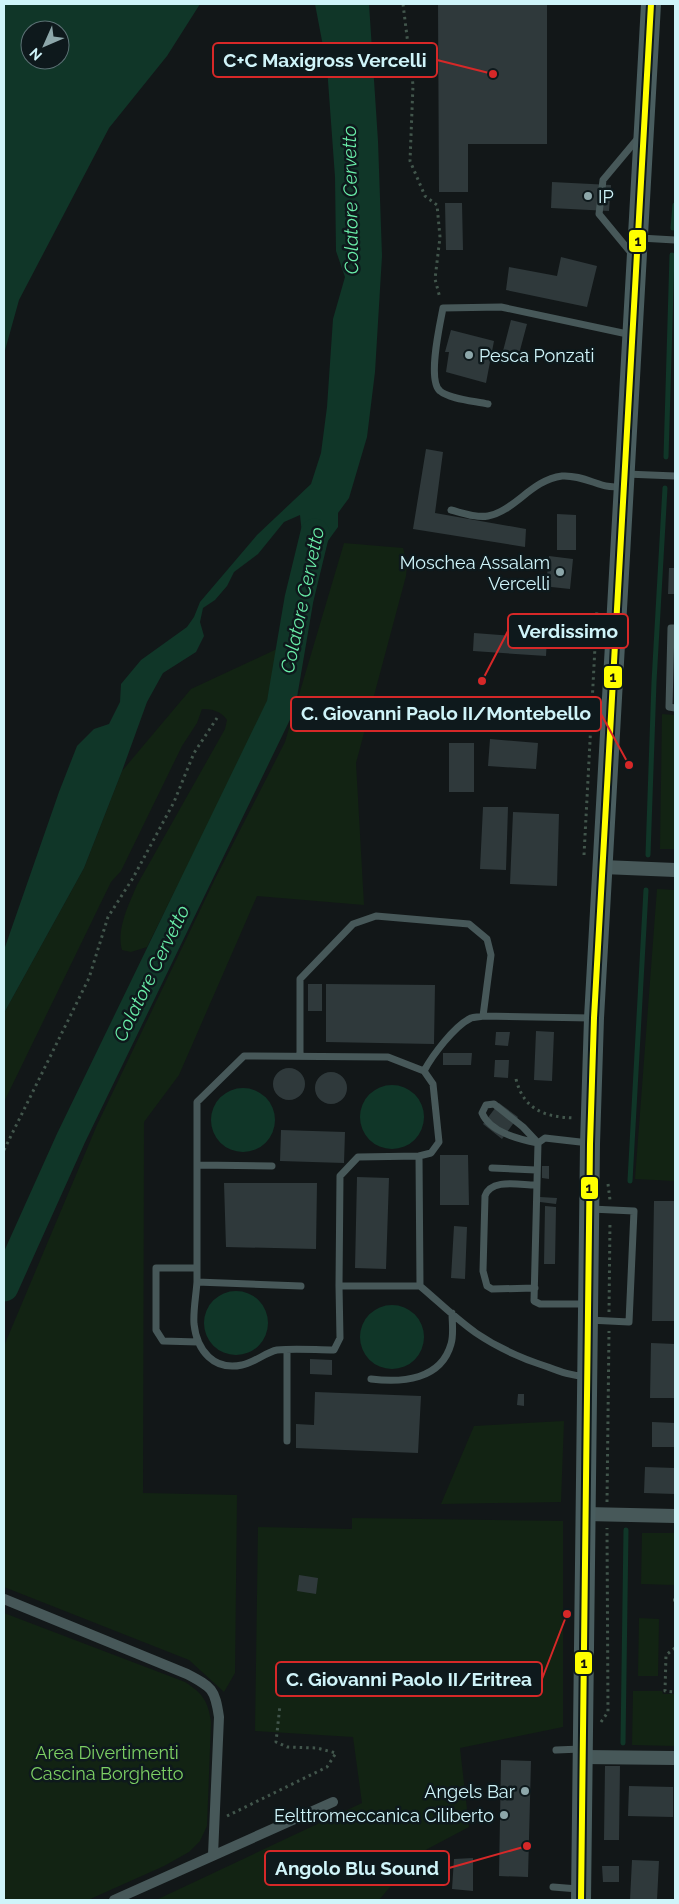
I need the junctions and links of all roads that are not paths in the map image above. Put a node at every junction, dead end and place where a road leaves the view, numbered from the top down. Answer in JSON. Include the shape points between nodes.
{"nodes":[{"id":1,"x":651,"y":4,"type":"edge"},
{"id":2,"x":644,"y":132,"type":"junction"},
{"id":3,"x":637,"y":238,"type":"junction"},
{"id":4,"x":675,"y":240,"type":"edge"},
{"id":5,"x":636,"y":258,"type":"junction"},
{"id":6,"x":632,"y":335,"type":"junction"},
{"id":7,"x":488,"y":404,"type":"dead end"},
{"id":8,"x":675,"y":476,"type":"edge"},
{"id":9,"x":624,"y":481,"type":"junction"},
{"id":10,"x":451,"y":510,"type":"dead end"},
{"id":11,"x":675,"y":628,"type":"edge"},
{"id":12,"x":672,"y":669,"type":"edge"},
{"id":13,"x":675,"y":708,"type":"edge"},
{"id":14,"x":603,"y":867,"type":"junction"},
{"id":15,"x":675,"y":870,"type":"edge"},
{"id":16,"x":483,"y":1016,"type":"junction"},
{"id":17,"x":594,"y":1018,"type":"junction"},
{"id":18,"x":300,"y":1056,"type":"junction"},
{"id":19,"x":424,"y":1071,"type":"junction"},
{"id":20,"x":538,"y":1143,"type":"junction"},
{"id":21,"x":590,"y":1144,"type":"junction"},
{"id":22,"x":419,"y":1156,"type":"junction"},
{"id":23,"x":198,"y":1165,"type":"junction"},
{"id":24,"x":272,"y":1166,"type":"dead end"},
{"id":25,"x":492,"y":1168,"type":"dead end"},
{"id":26,"x":536,"y":1170,"type":"junction"},
{"id":27,"x":535,"y":1185,"type":"junction"},
{"id":28,"x":600,"y":1209,"type":"junction"},
{"id":29,"x":197,"y":1268,"type":"junction"},
{"id":30,"x":197,"y":1282,"type":"junction"},
{"id":31,"x":301,"y":1286,"type":"dead end"},
{"id":32,"x":339,"y":1286,"type":"junction"},
{"id":33,"x":420,"y":1286,"type":"junction"},
{"id":34,"x":534,"y":1288,"type":"junction"},
{"id":35,"x":589,"y":1312,"type":"junction"},
{"id":36,"x":452,"y":1313,"type":"junction"},
{"id":37,"x":198,"y":1342,"type":"junction"},
{"id":38,"x":287,"y":1350,"type":"junction"},
{"id":39,"x":588,"y":1376,"type":"junction"},
{"id":40,"x":371,"y":1379,"type":"dead end"},
{"id":41,"x":286,"y":1441,"type":"dead end"},
{"id":42,"x":586,"y":1514,"type":"junction"},
{"id":43,"x":675,"y":1516,"type":"edge"},
{"id":44,"x":4,"y":1600,"type":"edge"},
{"id":45,"x":556,"y":1750,"type":"dead end"},
{"id":46,"x":583,"y":1753,"type":"junction"},
{"id":47,"x":675,"y":1758,"type":"edge"},
{"id":48,"x":333,"y":1802,"type":"dead end"},
{"id":49,"x":213,"y":1856,"type":"junction"},
{"id":50,"x":554,"y":1887,"type":"dead end"},
{"id":51,"x":581,"y":1894,"type":"edge"},
{"id":52,"x":114,"y":1900,"type":"edge"}],
"edges":[{"from":1,"to":2,"type":"main road"},
{"from":2,"to":3,"type":"main road"},
{"from":2,"to":5,"type":"lane","via":[[603,180],[599,214]]},
{"from":3,"to":4,"type":"lane"},
{"from":3,"to":5,"type":"main road"},
{"from":5,"to":6,"type":"main road"},
{"from":6,"to":7,"type":"lane","via":[[501,308],[443,308],[434,377],[438,390],[446,395]]},
{"from":6,"to":9,"type":"main road"},
{"from":8,"to":9,"type":"lane"},
{"from":9,"to":10,"type":"lane","via":[[604,486],[578,477],[562,476],[543,481],[497,513],[472,516]]},
{"from":9,"to":14,"type":"main road"},
{"from":11,"to":12,"type":"lane","via":[[671,628]]},
{"from":12,"to":13,"type":"lane","via":[[669,707]]},
{"from":14,"to":15,"type":"street"},
{"from":14,"to":17,"type":"main road"},
{"from":16,"to":17,"type":"lane"},
{"from":16,"to":18,"type":"lane","via":[[491,955],[487,939],[469,924],[376,916],[353,924],[300,979]]},
{"from":16,"to":19,"type":"lane","via":[[471,1018],[452,1034]]},
{"from":17,"to":21,"type":"main road"},
{"from":18,"to":19,"type":"lane","via":[[388,1057]]},
{"from":18,"to":23,"type":"lane","via":[[244,1056],[197,1102]]},
{"from":19,"to":22,"type":"lane","via":[[433,1084],[439,1142],[431,1153]]},
{"from":20,"to":20,"type":"lane","via":[[502,1109],[494,1104],[486,1105],[482,1113],[486,1122],[516,1138]]},
{"from":20,"to":21,"type":"lane","via":[[545,1138]]},
{"from":20,"to":26,"type":"lane"},
{"from":21,"to":28,"type":"main road"},
{"from":22,"to":32,"type":"lane","via":[[358,1157],[340,1176]]},
{"from":22,"to":33,"type":"lane"},
{"from":23,"to":24,"type":"lane"},
{"from":23,"to":29,"type":"lane"},
{"from":25,"to":26,"type":"lane"},
{"from":26,"to":27,"type":"lane"},
{"from":27,"to":34,"type":"lane"},
{"from":27,"to":34,"type":"lane","via":[[498,1184],[487,1190],[483,1271],[487,1286],[492,1289]]},
{"from":28,"to":35,"type":"main road"},
{"from":28,"to":35,"type":"lane","via":[[634,1211],[629,1322],[609,1322]]},
{"from":29,"to":30,"type":"lane"},
{"from":29,"to":37,"type":"lane","via":[[156,1268],[156,1330],[163,1341]]},
{"from":30,"to":31,"type":"lane"},
{"from":30,"to":37,"type":"lane","via":[[194,1324]]},
{"from":32,"to":33,"type":"lane"},
{"from":32,"to":38,"type":"lane","via":[[340,1338],[334,1350]]},
{"from":33,"to":36,"type":"lane"},
{"from":34,"to":35,"type":"lane","via":[[534,1301],[540,1304]]},
{"from":35,"to":39,"type":"main road"},
{"from":36,"to":39,"type":"lane","via":[[476,1333],[519,1357],[574,1376]]},
{"from":36,"to":40,"type":"lane","via":[[452,1344],[441,1364],[422,1376],[393,1382]]},
{"from":37,"to":38,"type":"lane","via":[[211,1359],[225,1367],[243,1365],[275,1350]]},
{"from":38,"to":41,"type":"lane"},
{"from":39,"to":42,"type":"main road"},
{"from":42,"to":43,"type":"street"},
{"from":42,"to":46,"type":"main road"},
{"from":44,"to":49,"type":"street","via":[[187,1674],[205,1684],[216,1696],[219,1717]]},
{"from":45,"to":46,"type":"lane"},
{"from":46,"to":47,"type":"street"},
{"from":46,"to":51,"type":"main road"},
{"from":48,"to":49,"type":"street"},
{"from":49,"to":52,"type":"street"},
{"from":50,"to":51,"type":"lane"}]}
